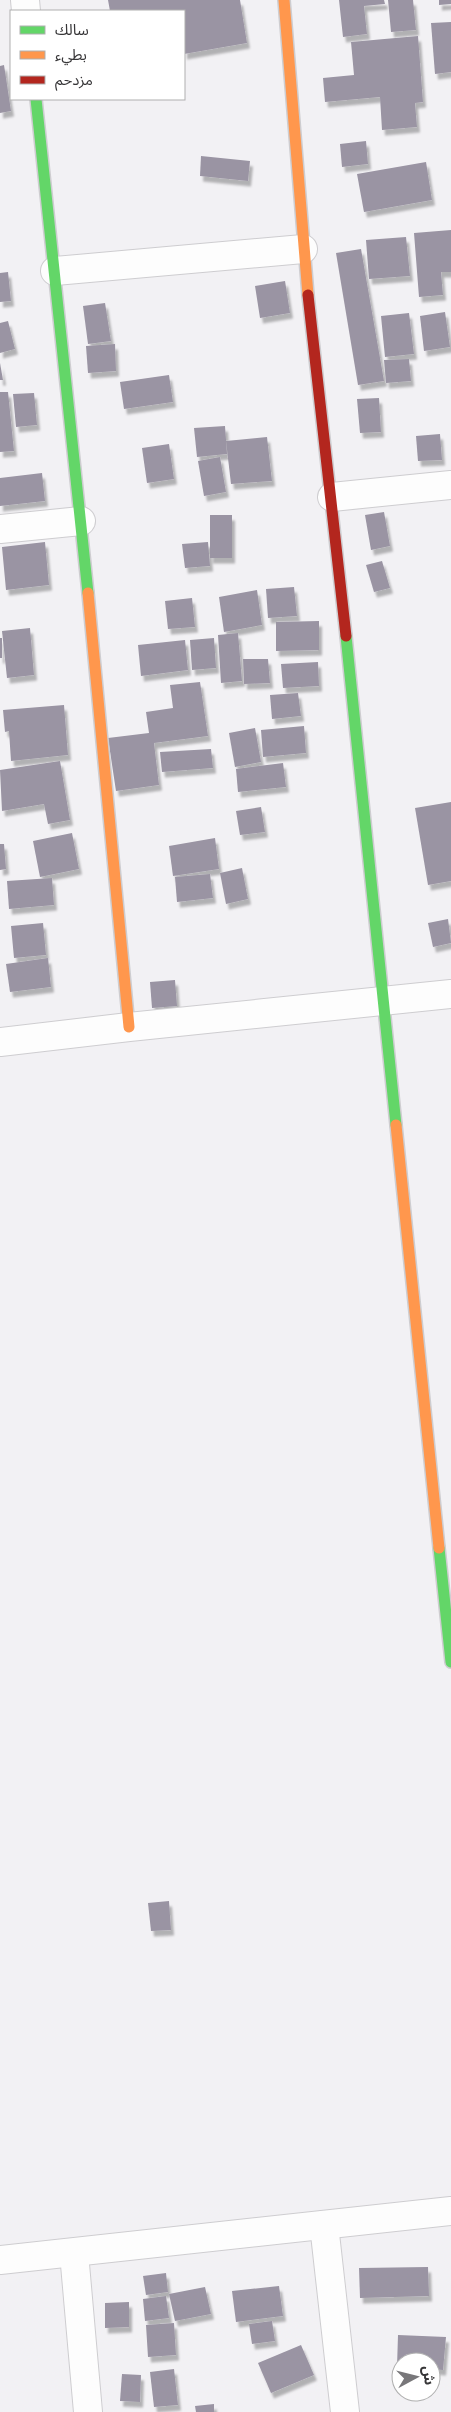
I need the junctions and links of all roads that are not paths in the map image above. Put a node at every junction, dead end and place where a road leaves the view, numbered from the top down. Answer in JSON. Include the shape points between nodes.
{"nodes":[{"id":1,"x":284,"y":0,"type":"edge"},
{"id":2,"x":36,"y":100,"type":"edge"},
{"id":3,"x":303,"y":249,"type":"junction"},
{"id":4,"x":55,"y":271,"type":"junction"},
{"id":5,"x":451,"y":485,"type":"edge"},
{"id":6,"x":332,"y":497,"type":"junction"},
{"id":7,"x":81,"y":521,"type":"junction"},
{"id":8,"x":0,"y":529,"type":"edge"},
{"id":9,"x":451,"y":994,"type":"edge"},
{"id":10,"x":385,"y":1000,"type":"junction"},
{"id":11,"x":129,"y":1027,"type":"junction"},
{"id":12,"x":0,"y":1042,"type":"edge"},
{"id":13,"x":442,"y":1500,"type":"edge"},
{"id":14,"x":451,"y":1662,"type":"edge"},
{"id":15,"x":451,"y":2211,"type":"edge"},
{"id":16,"x":324,"y":2225,"type":"junction"},
{"id":17,"x":74,"y":2253,"type":"junction"},
{"id":18,"x":0,"y":2260,"type":"edge"},
{"id":19,"x":88,"y":2412,"type":"edge"},
{"id":20,"x":345,"y":2412,"type":"edge"}],
"edges":[{"from":1,"to":3,"type":"street"},
{"from":2,"to":4,"type":"street"},
{"from":3,"to":4,"type":"street"},
{"from":3,"to":6,"type":"street"},
{"from":4,"to":7,"type":"street"},
{"from":5,"to":6,"type":"street"},
{"from":6,"to":10,"type":"street"},
{"from":7,"to":8,"type":"street"},
{"from":7,"to":11,"type":"street"},
{"from":9,"to":10,"type":"street"},
{"from":10,"to":11,"type":"street"},
{"from":10,"to":13,"type":"street"},
{"from":11,"to":12,"type":"street"},
{"from":13,"to":14,"type":"street"},
{"from":15,"to":16,"type":"street"},
{"from":16,"to":17,"type":"street"},
{"from":16,"to":20,"type":"street"},
{"from":17,"to":18,"type":"street"},
{"from":17,"to":19,"type":"street"}]}
